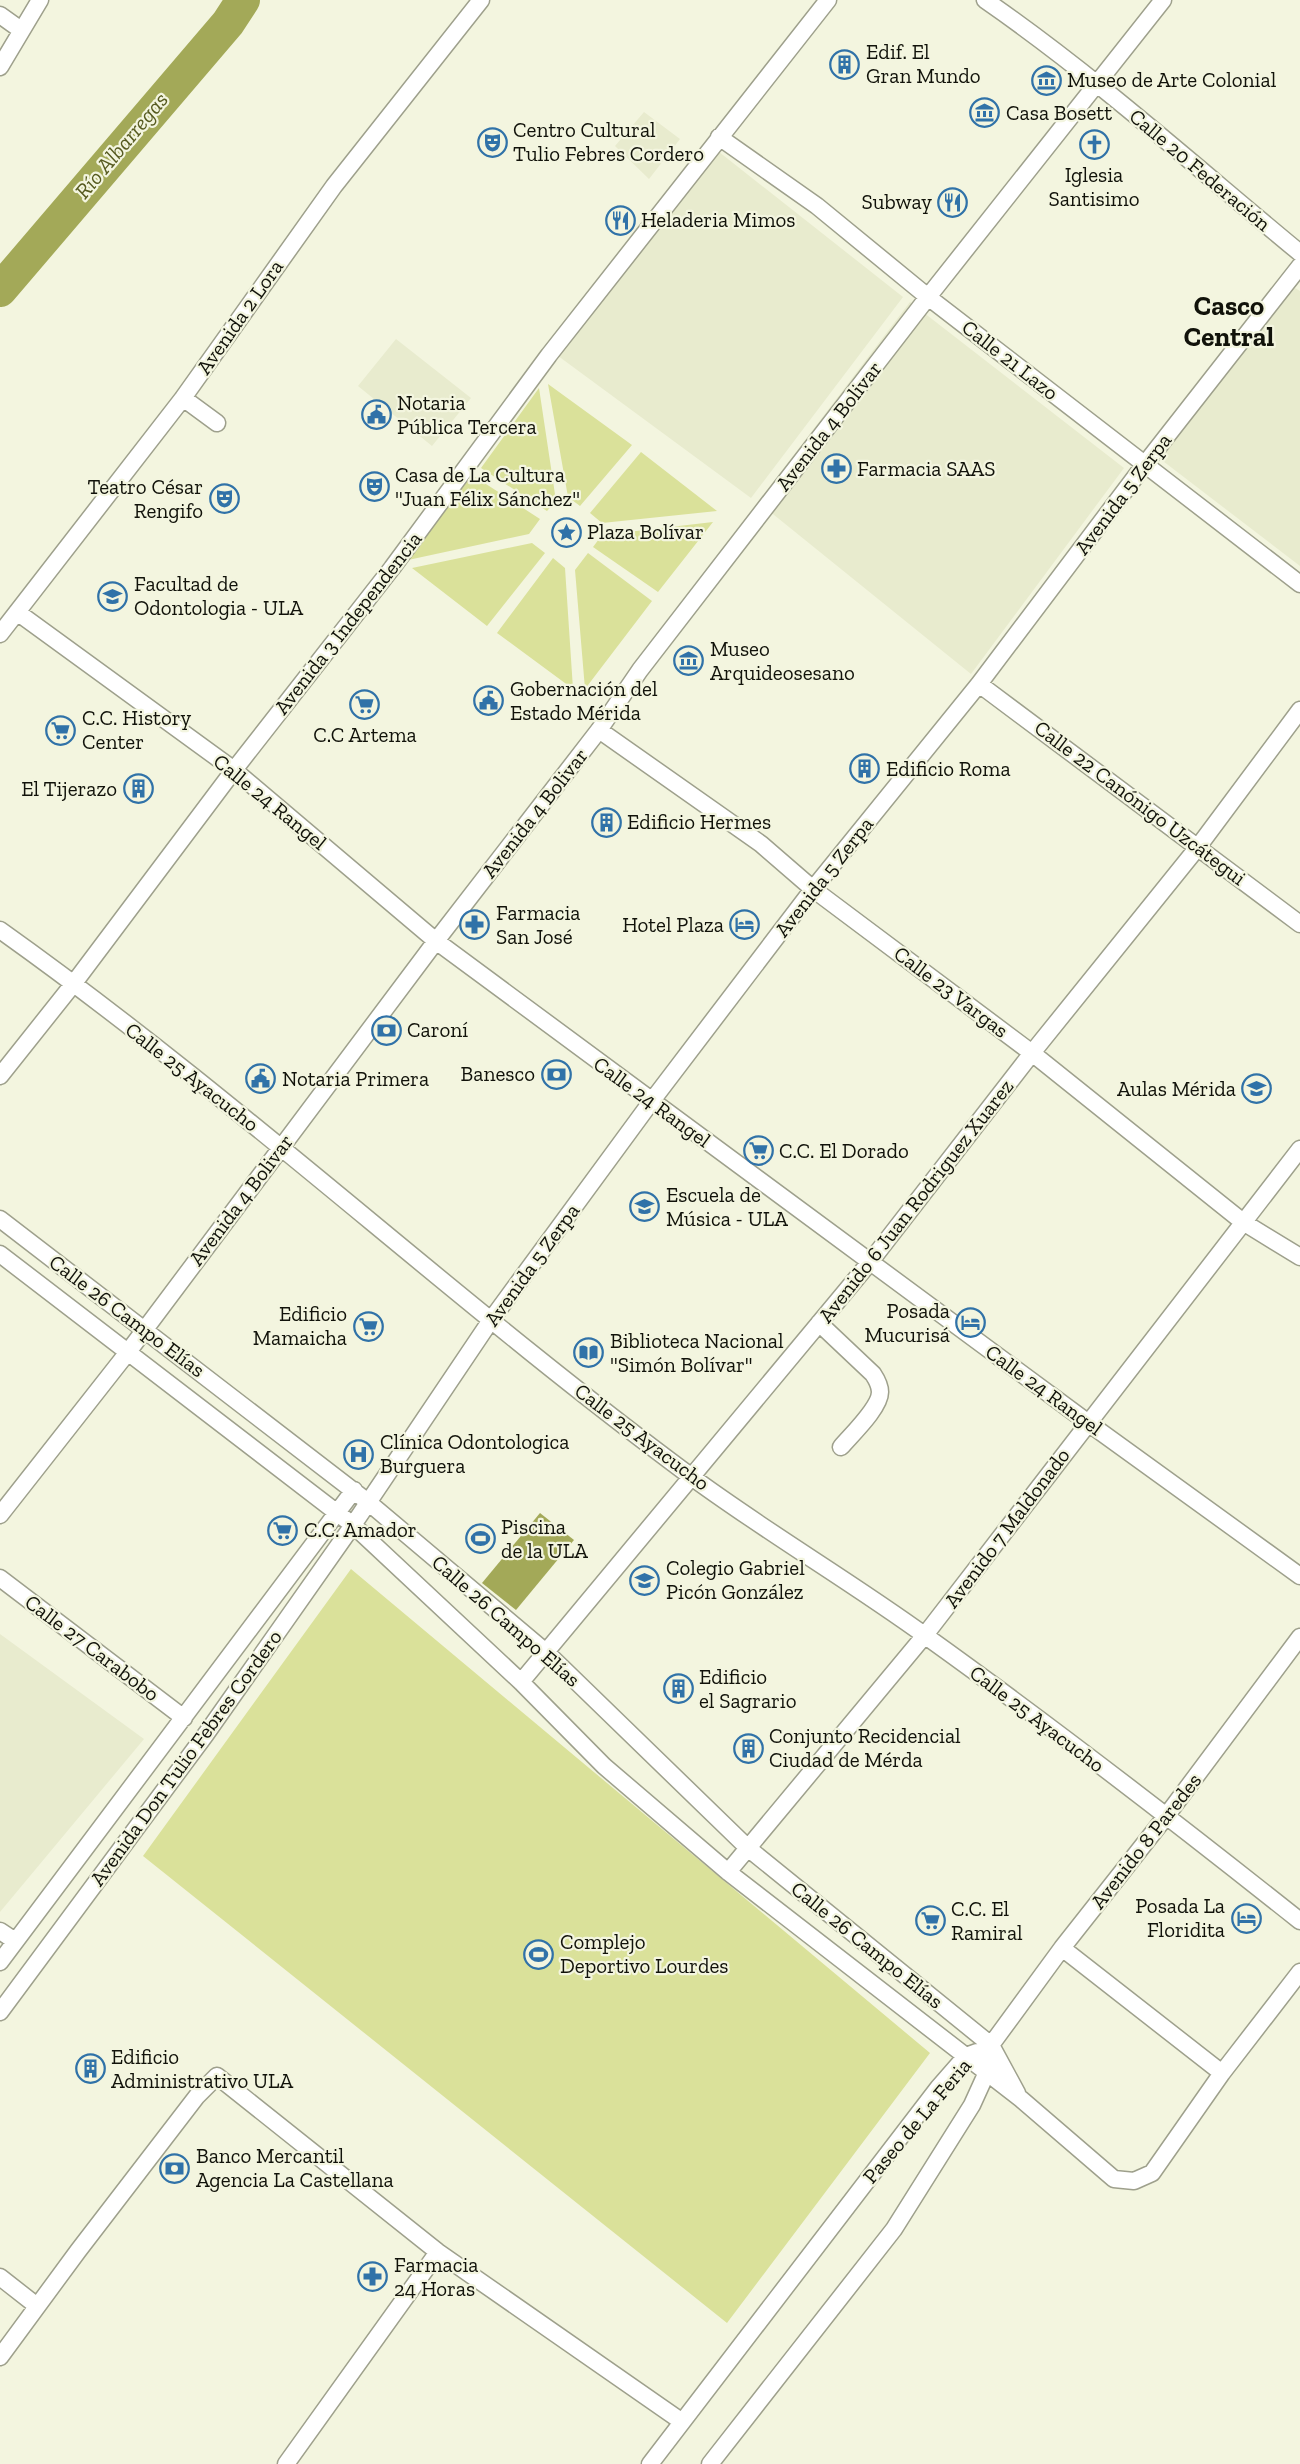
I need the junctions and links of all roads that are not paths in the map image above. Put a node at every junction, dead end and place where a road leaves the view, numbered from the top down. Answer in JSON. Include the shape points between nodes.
{"nodes":[{"id":1,"x":40,"y":0,"type":"edge"},
{"id":2,"x":481,"y":0,"type":"edge"},
{"id":3,"x":828,"y":0,"type":"edge"},
{"id":4,"x":985,"y":0,"type":"edge"},
{"id":5,"x":1162,"y":0,"type":"edge"},
{"id":6,"x":0,"y":15,"type":"edge"},
{"id":7,"x":21,"y":30,"type":"junction"},
{"id":8,"x":0,"y":67,"type":"edge"},
{"id":9,"x":1096,"y":85,"type":"junction"},
{"id":10,"x":719,"y":137,"type":"junction"},
{"id":11,"x":1300,"y":253,"type":"edge"},
{"id":12,"x":1300,"y":266,"type":"edge"},
{"id":13,"x":928,"y":297,"type":"junction"},
{"id":14,"x":183,"y":398,"type":"junction"},
{"id":15,"x":217,"y":423,"type":"dead end"},
{"id":16,"x":1145,"y":464,"type":"junction"},
{"id":17,"x":1300,"y":584,"type":"edge"},
{"id":18,"x":17,"y":612,"type":"junction"},
{"id":19,"x":0,"y":634,"type":"edge"},
{"id":20,"x":980,"y":684,"type":"junction"},
{"id":21,"x":1300,"y":710,"type":"edge"},
{"id":22,"x":599,"y":730,"type":"junction"},
{"id":23,"x":234,"y":770,"type":"junction"},
{"id":24,"x":1198,"y":847,"type":"junction"},
{"id":25,"x":813,"y":889,"type":"junction"},
{"id":26,"x":1300,"y":924,"type":"edge"},
{"id":27,"x":0,"y":930,"type":"edge"},
{"id":28,"x":436,"y":940,"type":"junction"},
{"id":29,"x":74,"y":983,"type":"junction"},
{"id":30,"x":1032,"y":1053,"type":"junction"},
{"id":31,"x":0,"y":1076,"type":"edge"},
{"id":32,"x":651,"y":1102,"type":"junction"},
{"id":33,"x":280,"y":1147,"type":"junction"},
{"id":34,"x":1300,"y":1149,"type":"edge"},
{"id":35,"x":0,"y":1220,"type":"edge"},
{"id":36,"x":1243,"y":1222,"type":"junction"},
{"id":37,"x":0,"y":1254,"type":"edge"},
{"id":38,"x":1300,"y":1257,"type":"edge"},
{"id":39,"x":870,"y":1262,"type":"junction"},
{"id":40,"x":491,"y":1320,"type":"junction"},
{"id":41,"x":819,"y":1323,"type":"junction"},
{"id":42,"x":144,"y":1330,"type":"junction"},
{"id":43,"x":128,"y":1352,"type":"junction"},
{"id":44,"x":1087,"y":1422,"type":"junction"},
{"id":45,"x":841,"y":1447,"type":"dead end"},
{"id":46,"x":691,"y":1476,"type":"junction"},
{"id":47,"x":354,"y":1490,"type":"junction"},
{"id":48,"x":368,"y":1502,"type":"junction"},
{"id":49,"x":337,"y":1513,"type":"junction"},
{"id":50,"x":0,"y":1515,"type":"edge"},
{"id":51,"x":353,"y":1524,"type":"junction"},
{"id":52,"x":1300,"y":1576,"type":"edge"},
{"id":53,"x":0,"y":1578,"type":"edge"},
{"id":54,"x":925,"y":1635,"type":"junction"},
{"id":55,"x":1300,"y":1637,"type":"edge"},
{"id":56,"x":547,"y":1653,"type":"junction"},
{"id":57,"x":521,"y":1683,"type":"junction"},
{"id":58,"x":184,"y":1718,"type":"junction"},
{"id":59,"x":1167,"y":1815,"type":"junction"},
{"id":60,"x":749,"y":1849,"type":"junction"},
{"id":61,"x":728,"y":1872,"type":"junction"},
{"id":62,"x":1300,"y":1921,"type":"edge"},
{"id":63,"x":0,"y":1931,"type":"edge"},
{"id":64,"x":15,"y":1941,"type":"junction"},
{"id":65,"x":1062,"y":1948,"type":"junction"},
{"id":66,"x":0,"y":1962,"type":"edge"},
{"id":67,"x":1300,"y":1971,"type":"edge"},
{"id":68,"x":0,"y":2012,"type":"edge"},
{"id":69,"x":991,"y":2045,"type":"junction"},
{"id":70,"x":966,"y":2056,"type":"junction"},
{"id":71,"x":987,"y":2072,"type":"junction"},
{"id":72,"x":1222,"y":2073,"type":"junction"},
{"id":73,"x":1021,"y":2099,"type":"junction"},
{"id":74,"x":438,"y":2252,"type":"junction"},
{"id":75,"x":0,"y":2277,"type":"edge"},
{"id":76,"x":37,"y":2306,"type":"junction"},
{"id":77,"x":0,"y":2357,"type":"edge"},
{"id":78,"x":681,"y":2421,"type":"junction"},
{"id":79,"x":286,"y":2464,"type":"edge"},
{"id":80,"x":650,"y":2464,"type":"edge"},
{"id":81,"x":710,"y":2464,"type":"edge"}],
"edges":[{"from":1,"to":7,"type":"street"},
{"from":2,"to":14,"type":"street","name":"Avenida 2 Lora","via":[[333,186]]},
{"from":3,"to":10,"type":"street","name":"Avenida 3 Independencia"},
{"from":4,"to":9,"type":"street","name":"Calle 20 Federación"},
{"from":5,"to":9,"type":"street","name":"Avenida 4 Bolivar"},
{"from":6,"to":7,"type":"street"},
{"from":7,"to":8,"type":"street"},
{"from":9,"to":11,"type":"street","name":"Calle 20 Federación"},
{"from":9,"to":13,"type":"street","name":"Avenida 4 Bolivar"},
{"from":10,"to":13,"type":"street","name":"Calle 21 Lazo","via":[[817,206]]},
{"from":10,"to":23,"type":"street","name":"Avenida 3 Independencia"},
{"from":12,"to":16,"type":"street","name":"Avenida 5 Zerpa"},
{"from":13,"to":16,"type":"street","name":"Calle 21 Lazo"},
{"from":13,"to":22,"type":"street","name":"Avenida 4 Bolivar","via":[[640,670]]},
{"from":14,"to":15,"type":"street"},
{"from":14,"to":18,"type":"street","name":"Avenida 2 Lora"},
{"from":16,"to":17,"type":"street","name":"Calle 21 Lazo"},
{"from":16,"to":20,"type":"street","name":"Avenida 5 Zerpa"},
{"from":18,"to":19,"type":"street","name":"Avenida 2 Lora"},
{"from":18,"to":23,"type":"street","name":"Calle 24 Rangel"},
{"from":20,"to":24,"type":"street","name":"Calle 22 Canónigo Uzcátegui"},
{"from":20,"to":25,"type":"street","name":"Avenida 5 Zerpa"},
{"from":21,"to":24,"type":"street","name":"Avenido 6 Juan Rodriguez Xuarez"},
{"from":22,"to":25,"type":"street","name":"Calle 23 Vargas","via":[[761,844]]},
{"from":22,"to":28,"type":"street","name":"Avenida 4 Bolivar"},
{"from":23,"to":28,"type":"street","name":"Calle 24 Rangel"},
{"from":23,"to":29,"type":"street","name":"Avenida 3 Independencia"},
{"from":24,"to":26,"type":"street","name":"Calle 22 Canónigo Uzcátegui"},
{"from":24,"to":30,"type":"street","name":"Avenido 6 Juan Rodriguez Xuarez"},
{"from":25,"to":30,"type":"street","name":"Calle 23 Vargas"},
{"from":25,"to":32,"type":"street","name":"Avenida 5 Zerpa"},
{"from":27,"to":29,"type":"street","name":"Calle 25 Ayacucho"},
{"from":28,"to":32,"type":"street","name":"Calle 24 Rangel"},
{"from":28,"to":33,"type":"street","name":"Avenida 4 Bolivar"},
{"from":29,"to":31,"type":"street","name":"Avenida 3 Independencia"},
{"from":29,"to":33,"type":"street","name":"Calle 25 Ayacucho"},
{"from":30,"to":36,"type":"street","name":"Calle 23 Vargas"},
{"from":30,"to":39,"type":"street","name":"Avenido 6 Juan Rodriguez Xuarez"},
{"from":32,"to":39,"type":"street","name":"Calle 24 Rangel"},
{"from":32,"to":40,"type":"street","name":"Avenida 5 Zerpa"},
{"from":33,"to":40,"type":"street","name":"Calle 25 Ayacucho"},
{"from":33,"to":42,"type":"street","name":"Avenida 4 Bolivar"},
{"from":34,"to":36,"type":"street","name":"Avenido 7 Maldonado"},
{"from":35,"to":42,"type":"street","name":"Calle 26 Campo Elías"},
{"from":36,"to":38,"type":"street","name":"Calle 23 Vargas"},
{"from":36,"to":44,"type":"street","name":"Avenido 7 Maldonado"},
{"from":37,"to":43,"type":"street","name":"Calle 26 Campo Elías"},
{"from":39,"to":41,"type":"street","name":"Avenido 6 Juan Rodriguez Xuarez"},
{"from":39,"to":44,"type":"street","name":"Calle 24 Rangel"},
{"from":40,"to":46,"type":"street","name":"Calle 25 Ayacucho"},
{"from":40,"to":48,"type":"street","name":"Avenida 5 Zerpa"},
{"from":41,"to":45,"type":"street","via":[[879,1383],[878,1404]]},
{"from":41,"to":46,"type":"street","name":"Avenido 6 Juan Rodriguez Xuarez"},
{"from":42,"to":43,"type":"street","name":"Avenida 4 Bolivar"},
{"from":42,"to":47,"type":"street","name":"Calle 26 Campo Elías"},
{"from":43,"to":49,"type":"street","name":"Calle 26 Campo Elías"},
{"from":43,"to":50,"type":"street","name":"Avenida 4 Bolivar"},
{"from":44,"to":52,"type":"street","name":"Calle 24 Rangel"},
{"from":44,"to":54,"type":"street","name":"Avenido 7 Maldonado"},
{"from":46,"to":54,"type":"street","name":"Calle 25 Ayacucho"},
{"from":46,"to":56,"type":"street","name":"Avenido 6 Juan Rodriguez Xuarez"},
{"from":47,"to":48,"type":"street","name":"Calle 26 Campo Elías"},
{"from":47,"to":49,"type":"street","name":"Avenida Don Tulio Febres Cordero"},
{"from":48,"to":51,"type":"street","name":"Avenida Don Tulio Febres Cordero"},
{"from":48,"to":56,"type":"street","name":"Calle 26 Campo Elías"},
{"from":49,"to":51,"type":"street","name":"Calle 26 Campo Elías"},
{"from":49,"to":58,"type":"street","name":"Avenida Don Tulio Febres Cordero"},
{"from":51,"to":57,"type":"street","name":"Calle 26 Campo Elías"},
{"from":51,"to":68,"type":"street","name":"Avenida Don Tulio Febres Cordero","via":[[206,1734]]},
{"from":53,"to":58,"type":"street","name":"Calle 27 Carabobo"},
{"from":54,"to":59,"type":"street","name":"Calle 25 Ayacucho"},
{"from":54,"to":60,"type":"street","name":"Avenido 7 Maldonado"},
{"from":55,"to":59,"type":"street","name":"Avenido 8 Paredes"},
{"from":56,"to":57,"type":"street","name":"Avenido 6 Juan Rodriguez Xuarez"},
{"from":56,"to":60,"type":"street","name":"Calle 26 Campo Elías"},
{"from":57,"to":61,"type":"street","name":"Calle 26 Campo Elías","via":[[604,1766]]},
{"from":58,"to":64,"type":"street","name":"Avenida Don Tulio Febres Cordero"},
{"from":59,"to":62,"type":"street","name":"Calle 25 Ayacucho"},
{"from":59,"to":65,"type":"street","name":"Avenido 8 Paredes"},
{"from":60,"to":61,"type":"street","name":"Avenido 7 Maldonado"},
{"from":60,"to":69,"type":"street","name":"Calle 26 Campo Elías"},
{"from":61,"to":70,"type":"street","name":"Calle 26 Campo Elías"},
{"from":63,"to":64,"type":"street"},
{"from":64,"to":66,"type":"street","name":"Avenida Don Tulio Febres Cordero"},
{"from":65,"to":69,"type":"street","name":"Avenido 8 Paredes"},
{"from":65,"to":72,"type":"street"},
{"from":67,"to":72,"type":"street","name":"Calle 26 Campo Elías"},
{"from":69,"to":70,"type":"street","name":"Paseo de La Feria"},
{"from":69,"to":71,"type":"street","name":"Paseo de La Feria"},
{"from":69,"to":73,"type":"street"},
{"from":70,"to":71,"type":"street","name":"Calle 26 Campo Elías"},
{"from":70,"to":78,"type":"street","name":"Paseo de La Feria"},
{"from":71,"to":73,"type":"street","name":"Calle 26 Campo Elías"},
{"from":71,"to":81,"type":"street","name":"Paseo de La Feria","via":[[972,2105],[894,2229]]},
{"from":72,"to":73,"type":"street","name":"Calle 26 Campo Elías","via":[[1152,2172],[1134,2181],[1114,2179]]},
{"from":74,"to":76,"type":"street","via":[[217,2076],[197,2096]]},
{"from":74,"to":78,"type":"street"},
{"from":74,"to":79,"type":"street"},
{"from":75,"to":76,"type":"street"},
{"from":76,"to":77,"type":"street"},
{"from":78,"to":80,"type":"street","name":"Paseo de La Feria"}]}
